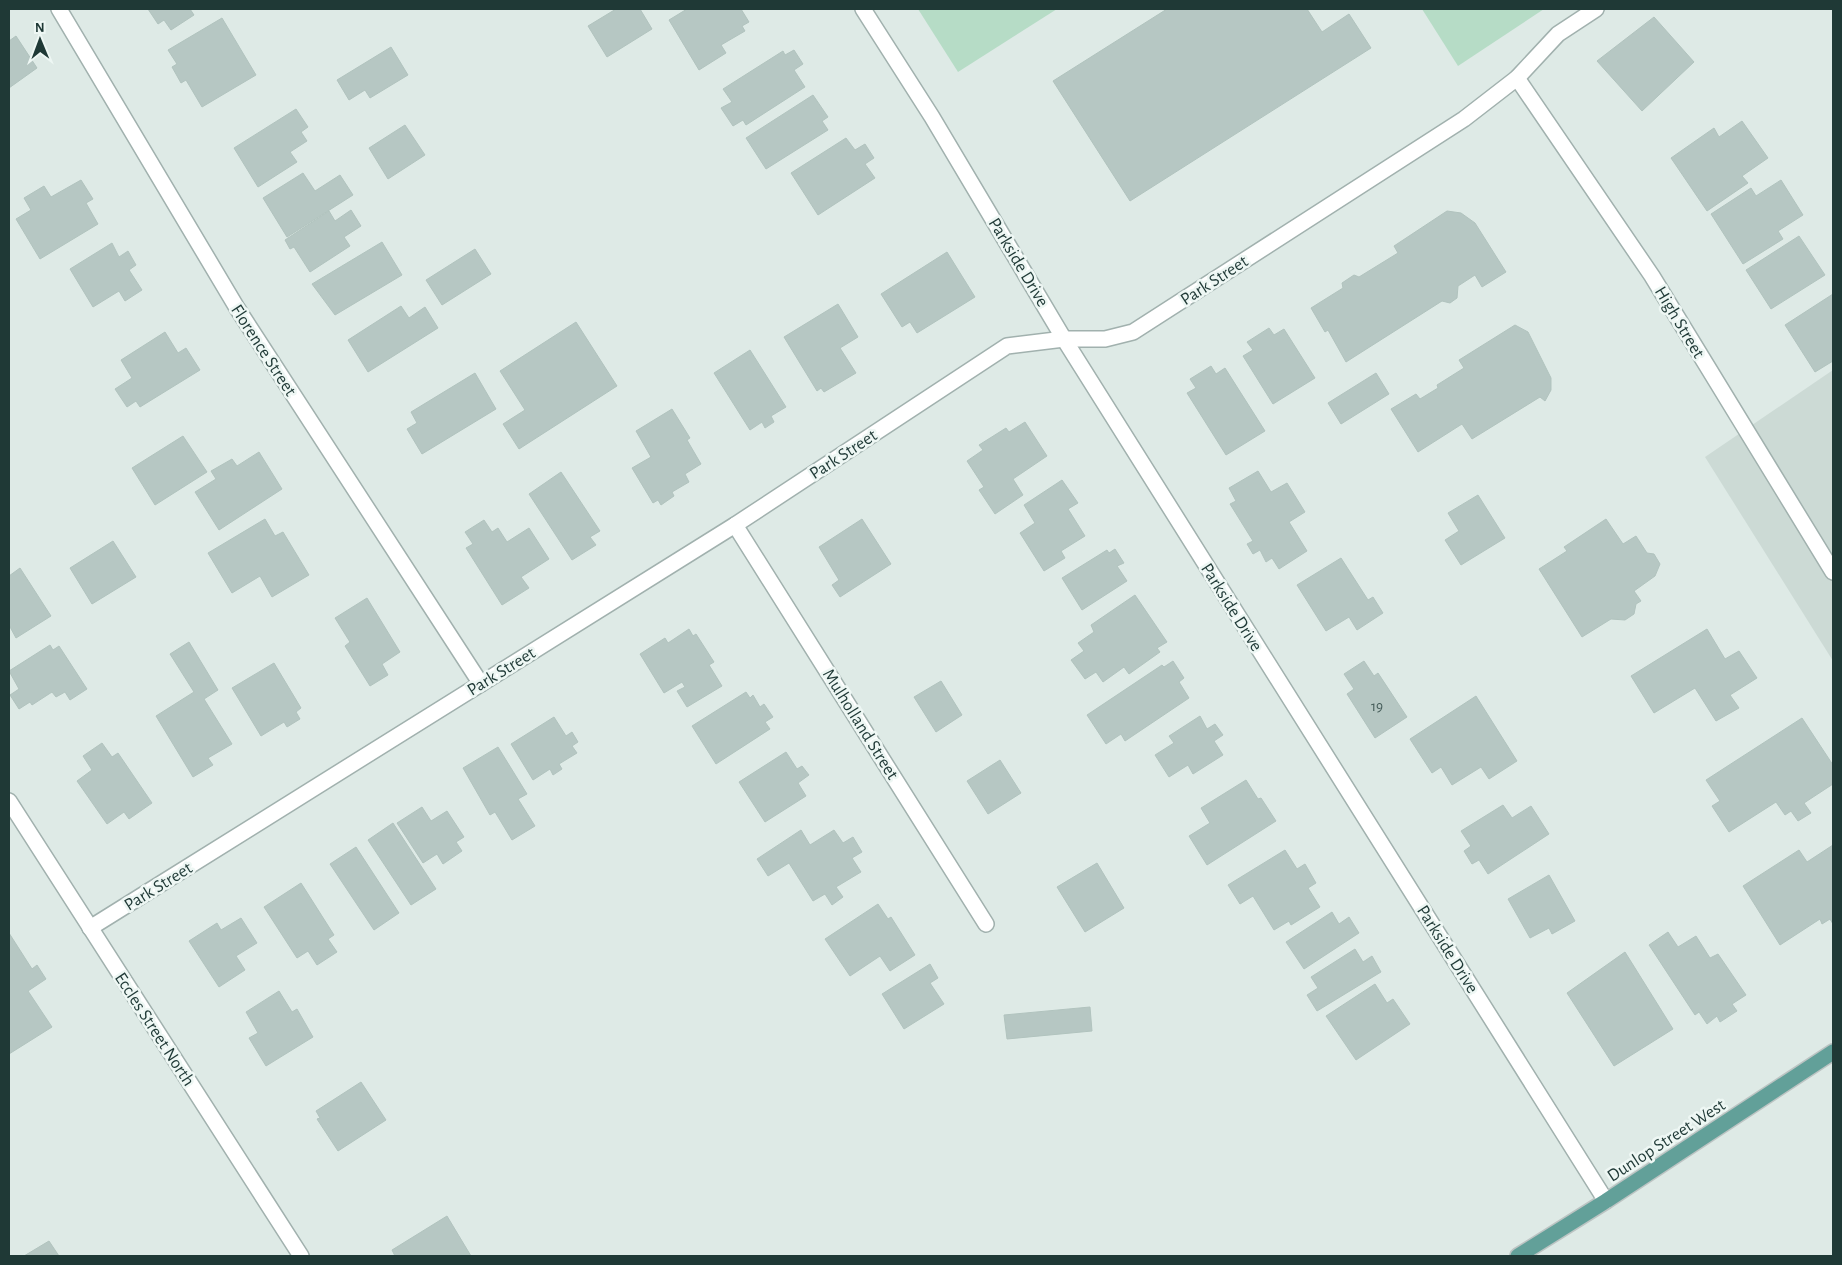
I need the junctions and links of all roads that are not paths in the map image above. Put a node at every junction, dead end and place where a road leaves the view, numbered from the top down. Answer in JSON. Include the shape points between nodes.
{"nodes":[{"id":1,"x":58,"y":9,"type":"edge"},
{"id":2,"x":863,"y":9,"type":"edge"},
{"id":3,"x":1596,"y":9,"type":"edge"},
{"id":4,"x":1517,"y":78,"type":"junction"},
{"id":5,"x":1064,"y":339,"type":"junction"},
{"id":6,"x":735,"y":525,"type":"junction"},
{"id":7,"x":1833,"y":572,"type":"edge"},
{"id":8,"x":481,"y":684,"type":"junction"},
{"id":9,"x":9,"y":801,"type":"edge"},
{"id":10,"x":986,"y":924,"type":"dead end"},
{"id":11,"x":90,"y":928,"type":"junction"},
{"id":12,"x":1833,"y":1052,"type":"edge"},
{"id":13,"x":1606,"y":1201,"type":"junction"},
{"id":14,"x":301,"y":1256,"type":"edge"},
{"id":15,"x":1518,"y":1256,"type":"edge"}],
"edges":[{"from":1,"to":8,"type":"street","name":"Florence Street","via":[[237,308]]},
{"from":2,"to":5,"type":"street","name":"Parkside Drive","via":[[932,117]]},
{"from":3,"to":4,"type":"street","name":"Park Street","via":[[1558,34]]},
{"from":4,"to":5,"type":"street","name":"Park Street","via":[[1464,119],[1133,332],[1105,340]]},
{"from":4,"to":7,"type":"street","name":"High Street","via":[[1652,276]]},
{"from":5,"to":6,"type":"street","name":"Park Street","via":[[1007,346]]},
{"from":5,"to":13,"type":"street","name":"Parkside Drive"},
{"from":6,"to":8,"type":"street","name":"Park Street"},
{"from":6,"to":10,"type":"street","name":"Mulholland Street"},
{"from":8,"to":11,"type":"street","name":"Park Street"},
{"from":9,"to":11,"type":"street","name":"Eccles Street North"},
{"from":11,"to":14,"type":"street","name":"Eccles Street North"},
{"from":12,"to":13,"type":"main road","name":"Dunlop Street West"},
{"from":13,"to":15,"type":"main road","name":"Dunlop Street West"}]}
